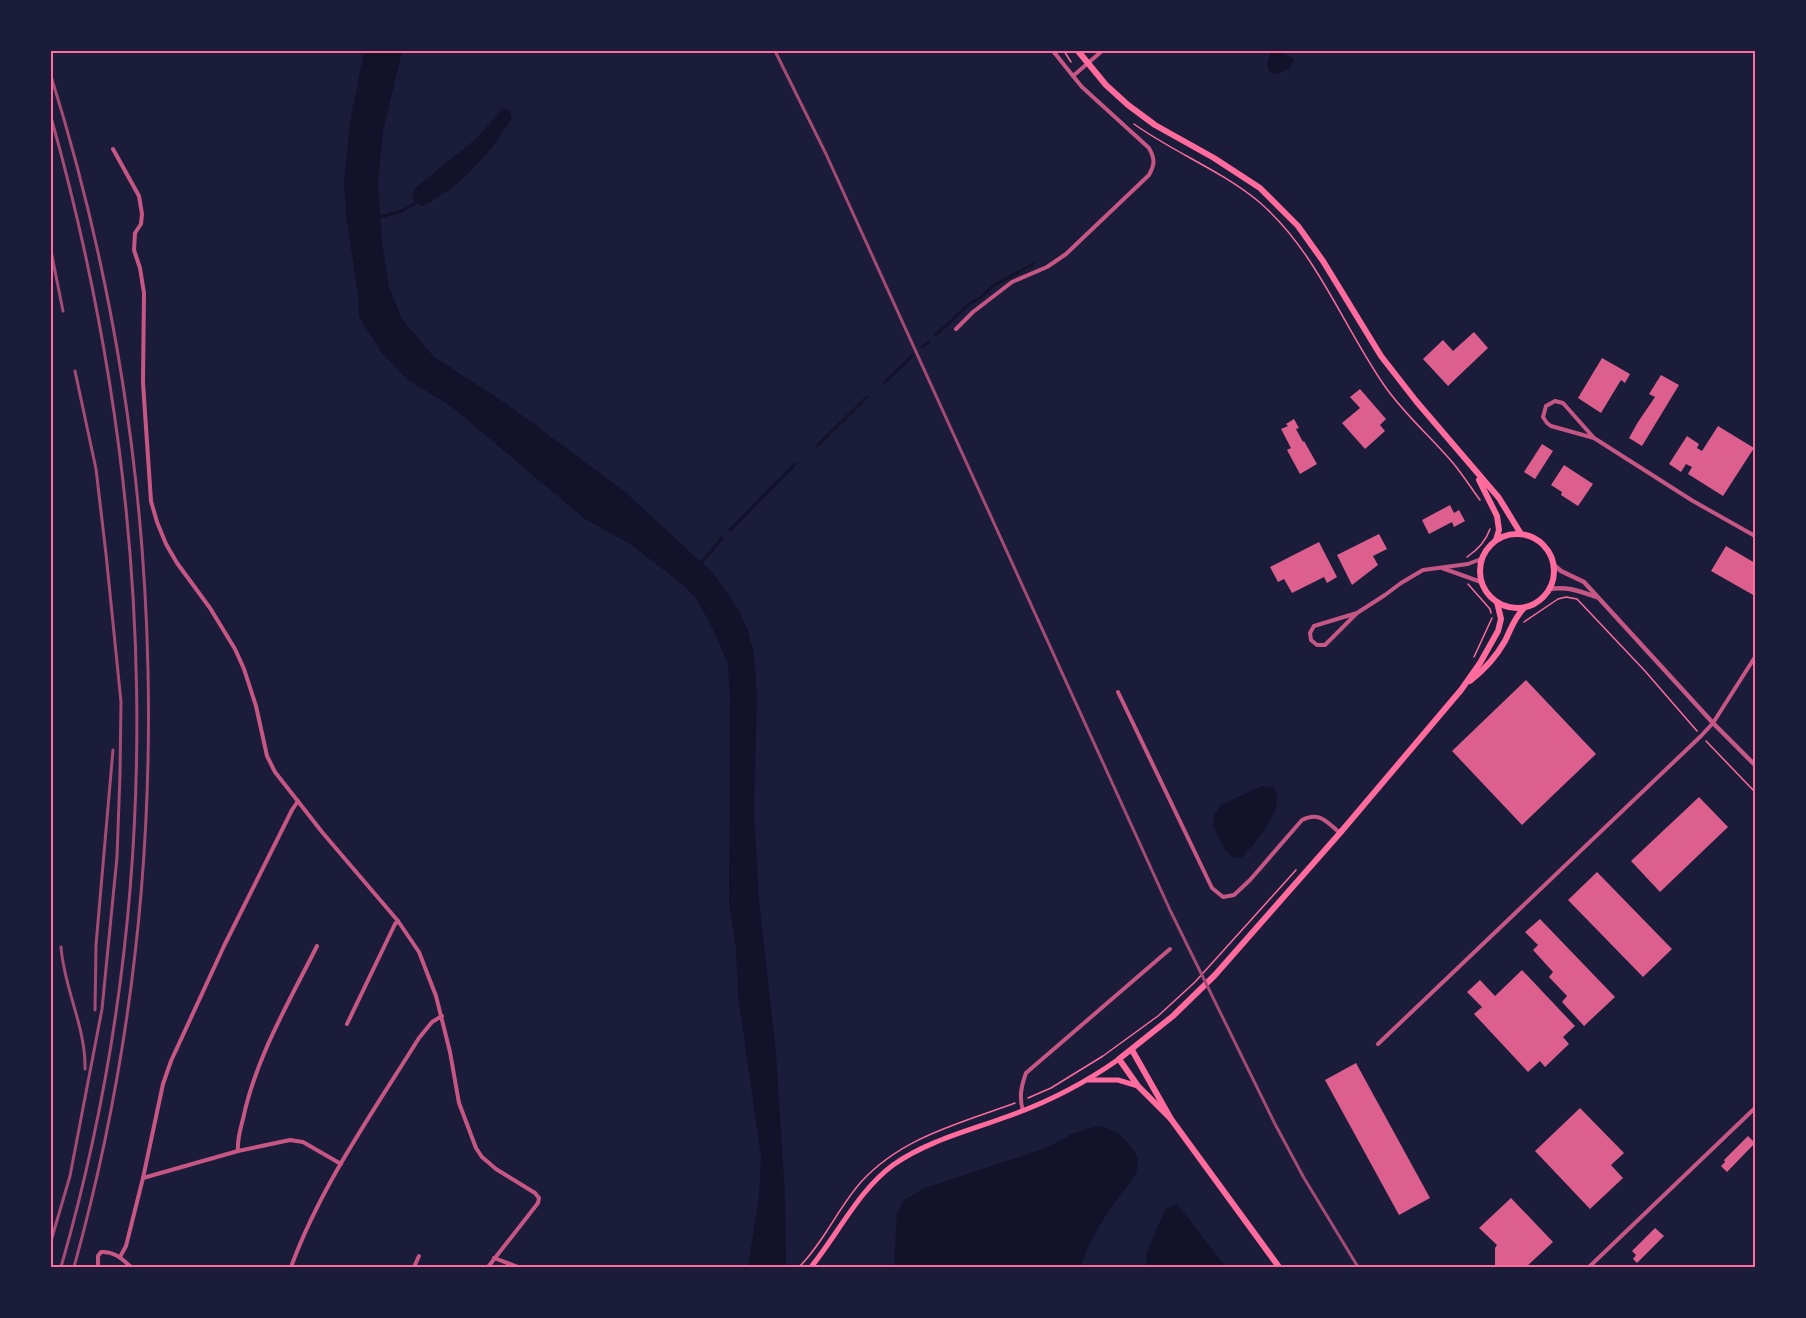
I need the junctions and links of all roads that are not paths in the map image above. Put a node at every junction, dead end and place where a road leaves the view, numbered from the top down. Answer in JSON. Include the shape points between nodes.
{"nodes":[{"id":1,"x":1053,"y":51,"type":"edge"},
{"id":2,"x":1078,"y":51,"type":"edge"},
{"id":3,"x":1102,"y":51,"type":"edge"},
{"id":4,"x":1088,"y":63,"type":"junction"},
{"id":5,"x":1073,"y":76,"type":"junction"},
{"id":6,"x":113,"y":149,"type":"dead end"},
{"id":7,"x":956,"y":329,"type":"dead end"},
{"id":8,"x":1594,"y":438,"type":"junction"},
{"id":9,"x":1475,"y":471,"type":"junction"},
{"id":10,"x":1521,"y":534,"type":"junction"},
{"id":11,"x":1755,"y":536,"type":"edge"},
{"id":12,"x":1495,"y":540,"type":"junction"},
{"id":13,"x":1481,"y":559,"type":"junction"},
{"id":14,"x":1554,"y":565,"type":"junction"},
{"id":15,"x":1442,"y":567,"type":"junction"},
{"id":16,"x":1481,"y":582,"type":"junction"},
{"id":17,"x":1549,"y":589,"type":"junction"},
{"id":18,"x":1598,"y":598,"type":"junction"},
{"id":19,"x":1497,"y":602,"type":"junction"},
{"id":20,"x":1524,"y":607,"type":"junction"},
{"id":21,"x":1357,"y":613,"type":"junction"},
{"id":22,"x":1755,"y":657,"type":"edge"},
{"id":23,"x":1461,"y":690,"type":"junction"},
{"id":24,"x":1118,"y":692,"type":"dead end"},
{"id":25,"x":1713,"y":723,"type":"junction"},
{"id":26,"x":1755,"y":765,"type":"edge"},
{"id":27,"x":298,"y":801,"type":"junction"},
{"id":28,"x":1340,"y":833,"type":"junction"},
{"id":29,"x":398,"y":921,"type":"junction"},
{"id":30,"x":317,"y":946,"type":"dead end"},
{"id":31,"x":1170,"y":949,"type":"dead end"},
{"id":32,"x":441,"y":1016,"type":"junction"},
{"id":33,"x":347,"y":1024,"type":"dead end"},
{"id":34,"x":1378,"y":1044,"type":"dead end"},
{"id":35,"x":1132,"y":1050,"type":"junction"},
{"id":36,"x":1119,"y":1059,"type":"junction"},
{"id":37,"x":1086,"y":1080,"type":"junction"},
{"id":38,"x":1138,"y":1086,"type":"junction"},
{"id":39,"x":1755,"y":1108,"type":"edge"},
{"id":40,"x":1023,"y":1111,"type":"junction"},
{"id":41,"x":1171,"y":1119,"type":"junction"},
{"id":42,"x":238,"y":1151,"type":"junction"},
{"id":43,"x":340,"y":1164,"type":"junction"},
{"id":44,"x":143,"y":1178,"type":"junction"},
{"id":45,"x":419,"y":1256,"type":"dead end"},
{"id":46,"x":120,"y":1257,"type":"junction"},
{"id":47,"x":494,"y":1258,"type":"junction"},
{"id":48,"x":98,"y":1267,"type":"edge"},
{"id":49,"x":131,"y":1267,"type":"edge"},
{"id":50,"x":291,"y":1267,"type":"edge"},
{"id":51,"x":414,"y":1267,"type":"edge"},
{"id":52,"x":488,"y":1267,"type":"edge"},
{"id":53,"x":518,"y":1267,"type":"edge"},
{"id":54,"x":811,"y":1267,"type":"edge"},
{"id":55,"x":1279,"y":1267,"type":"edge"},
{"id":56,"x":1589,"y":1267,"type":"edge"}],
"edges":[{"from":1,"to":5,"type":"street"},
{"from":2,"to":4,"type":"main road"},
{"from":3,"to":4,"type":"street"},
{"from":4,"to":5,"type":"street"},
{"from":4,"to":9,"type":"main road","via":[[1128,105],[1237,172],[1282,209],[1313,245],[1392,371]]},
{"from":5,"to":7,"type":"street","via":[[1149,148],[1154,166],[1066,254],[1012,282]]},
{"from":6,"to":27,"type":"street","via":[[139,196],[142,213],[134,250],[144,293],[143,383],[151,501],[166,544],[235,649],[253,697],[267,756]]},
{"from":8,"to":8,"type":"street","via":[[1563,403],[1551,402],[1544,409],[1543,417],[1549,425]]},
{"from":8,"to":11,"type":"street"},
{"from":9,"to":10,"type":"main road","via":[[1499,498]]},
{"from":9,"to":12,"type":"main road","via":[[1497,516],[1499,530]]},
{"from":10,"to":12,"type":"main road"},
{"from":10,"to":14,"type":"main road","via":[[1542,544]]},
{"from":12,"to":13,"type":"main road"},
{"from":13,"to":15,"type":"street"},
{"from":13,"to":16,"type":"main road"},
{"from":14,"to":17,"type":"main road"},
{"from":14,"to":18,"type":"street","via":[[1584,582]]},
{"from":15,"to":16,"type":"street"},
{"from":15,"to":21,"type":"street","via":[[1424,570]]},
{"from":16,"to":19,"type":"main road"},
{"from":17,"to":18,"type":"street","via":[[1574,589]]},
{"from":17,"to":20,"type":"main road","via":[[1534,604]]},
{"from":18,"to":25,"type":"street"},
{"from":19,"to":20,"type":"main road","via":[[1510,608]]},
{"from":19,"to":23,"type":"main road","via":[[1501,619],[1498,631]]},
{"from":20,"to":23,"type":"main road","via":[[1488,666]]},
{"from":21,"to":21,"type":"street","via":[[1314,626],[1311,640],[1325,645]]},
{"from":22,"to":25,"type":"street"},
{"from":23,"to":28,"type":"main road"},
{"from":24,"to":28,"type":"street","via":[[1212,888],[1223,897],[1242,888],[1302,820],[1319,816]]},
{"from":25,"to":26,"type":"street"},
{"from":25,"to":34,"type":"street"},
{"from":27,"to":29,"type":"street"},
{"from":27,"to":44,"type":"street","via":[[171,1060]]},
{"from":28,"to":35,"type":"main road","via":[[1215,975]]},
{"from":29,"to":32,"type":"street","via":[[419,952]]},
{"from":29,"to":33,"type":"street"},
{"from":30,"to":42,"type":"street","via":[[257,1069],[246,1102]]},
{"from":31,"to":40,"type":"street","via":[[1026,1073],[1021,1087]]},
{"from":32,"to":43,"type":"street","via":[[419,1038]]},
{"from":32,"to":47,"type":"street","via":[[459,1103],[476,1148],[496,1169],[539,1198]]},
{"from":35,"to":36,"type":"main road"},
{"from":35,"to":41,"type":"main road"},
{"from":36,"to":37,"type":"main road"},
{"from":36,"to":38,"type":"main road"},
{"from":37,"to":38,"type":"main road","via":[[1118,1080]]},
{"from":37,"to":40,"type":"main road"},
{"from":38,"to":41,"type":"main road"},
{"from":39,"to":56,"type":"street"},
{"from":40,"to":54,"type":"main road","via":[[916,1150],[892,1166],[848,1214]]},
{"from":41,"to":55,"type":"main road"},
{"from":42,"to":43,"type":"street","via":[[296,1139]]},
{"from":42,"to":44,"type":"street"},
{"from":43,"to":50,"type":"street"},
{"from":44,"to":46,"type":"street"},
{"from":45,"to":51,"type":"street"},
{"from":46,"to":48,"type":"street","via":[[101,1252]]},
{"from":46,"to":49,"type":"street"},
{"from":47,"to":52,"type":"street"},
{"from":47,"to":53,"type":"street"}]}
